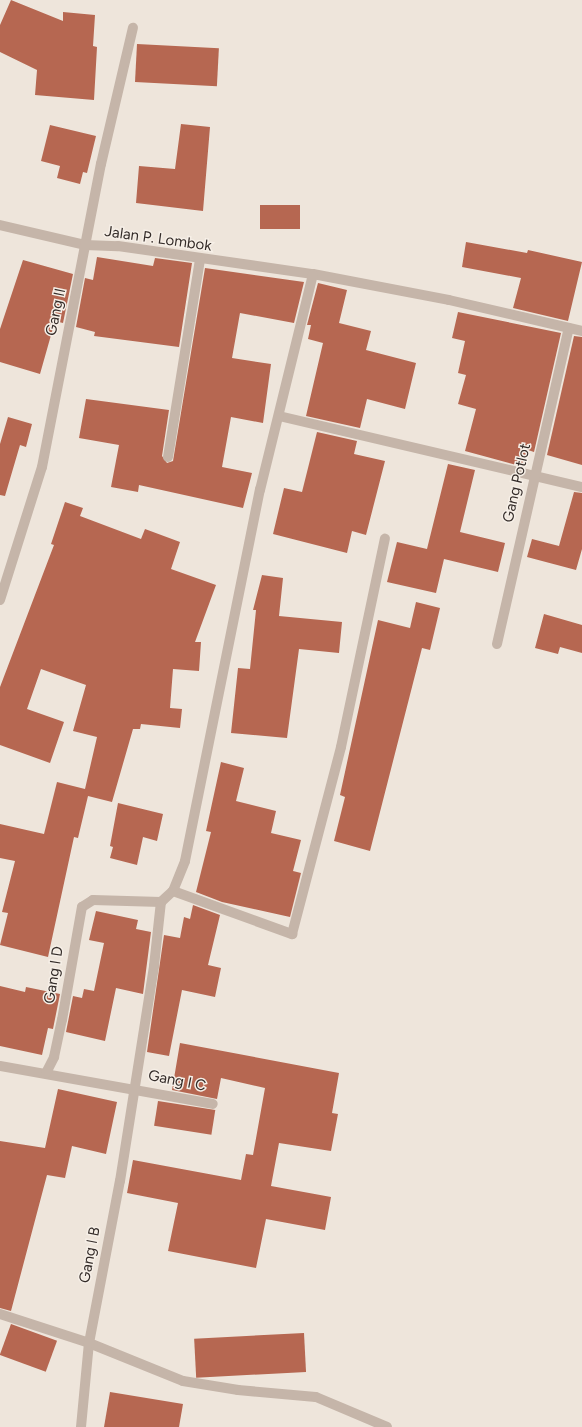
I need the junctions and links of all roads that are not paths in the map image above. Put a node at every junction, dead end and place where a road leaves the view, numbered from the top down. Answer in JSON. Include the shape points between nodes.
{"nodes":[{"id":1,"x":133,"y":28,"type":"dead end"},
{"id":2,"x":0,"y":225,"type":"edge"},
{"id":3,"x":85,"y":245,"type":"junction"},
{"id":4,"x":200,"y":259,"type":"junction"},
{"id":5,"x":313,"y":274,"type":"junction"},
{"id":6,"x":569,"y":328,"type":"junction"},
{"id":7,"x":582,"y":331,"type":"edge"},
{"id":8,"x":279,"y":416,"type":"junction"},
{"id":9,"x":168,"y":457,"type":"dead end"},
{"id":10,"x":533,"y":476,"type":"junction"},
{"id":11,"x":582,"y":487,"type":"edge"},
{"id":12,"x":385,"y":539,"type":"dead end"},
{"id":13,"x":0,"y":600,"type":"edge"},
{"id":14,"x":497,"y":644,"type":"dead end"},
{"id":15,"x":173,"y":891,"type":"junction"},
{"id":16,"x":161,"y":902,"type":"junction"},
{"id":17,"x":0,"y":1066,"type":"edge"},
{"id":18,"x":46,"y":1073,"type":"junction"},
{"id":19,"x":134,"y":1088,"type":"junction"},
{"id":20,"x":213,"y":1104,"type":"dead end"},
{"id":21,"x":0,"y":1314,"type":"edge"},
{"id":22,"x":89,"y":1343,"type":"junction"},
{"id":23,"x":81,"y":1427,"type":"edge"},
{"id":24,"x":387,"y":1427,"type":"edge"}],
"edges":[{"from":1,"to":3,"type":"street","name":"Gang II"},
{"from":2,"to":3,"type":"street","name":"Jalan P. Lombok"},
{"from":3,"to":4,"type":"street","name":"Jalan P. Lombok","via":[[118,246]]},
{"from":3,"to":13,"type":"street","name":"Gang II","via":[[42,467]]},
{"from":4,"to":5,"type":"street","name":"Jalan P. Lombok"},
{"from":4,"to":9,"type":"street"},
{"from":5,"to":6,"type":"street","name":"Jalan P. Lombok","via":[[449,300]]},
{"from":5,"to":8,"type":"street"},
{"from":6,"to":7,"type":"street","name":"Jalan P. Lombok"},
{"from":6,"to":10,"type":"street","name":"Gang Potlot"},
{"from":8,"to":10,"type":"street"},
{"from":8,"to":15,"type":"street","via":[[260,490],[185,861]]},
{"from":10,"to":11,"type":"street"},
{"from":10,"to":14,"type":"street","name":"Gang Potlot"},
{"from":12,"to":15,"type":"street","via":[[341,747],[292,934]]},
{"from":15,"to":16,"type":"street"},
{"from":16,"to":18,"type":"street","name":"Gang I D","via":[[87,901],[82,907],[54,1057]]},
{"from":16,"to":19,"type":"street","name":"Gang I B"},
{"from":17,"to":18,"type":"street","name":"Gang I C"},
{"from":18,"to":19,"type":"street","name":"Gang I C"},
{"from":19,"to":20,"type":"street","name":"Gang I C"},
{"from":19,"to":22,"type":"street","name":"Gang I B"},
{"from":21,"to":22,"type":"street"},
{"from":22,"to":23,"type":"street","name":"Gang I B"},
{"from":22,"to":24,"type":"street","via":[[183,1381],[238,1390],[316,1397]]}]}
